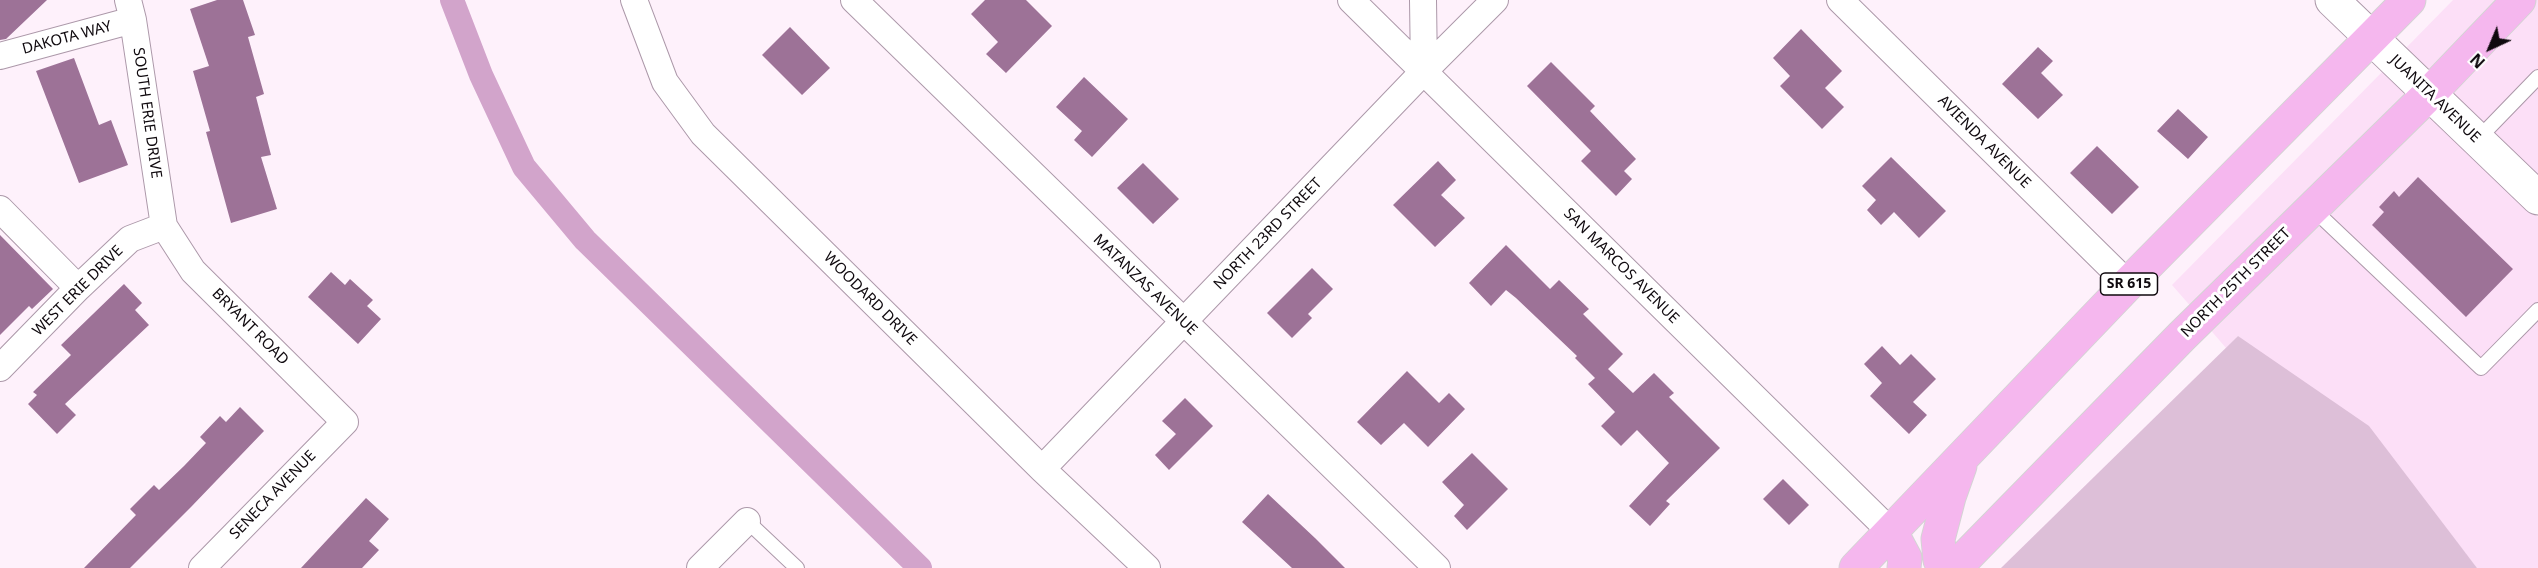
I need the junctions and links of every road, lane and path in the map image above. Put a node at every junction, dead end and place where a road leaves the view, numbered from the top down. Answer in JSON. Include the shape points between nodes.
{"nodes":[{"id":1,"x":634,"y":0,"type":"edge"},
{"id":2,"x":854,"y":0,"type":"edge"},
{"id":3,"x":1351,"y":0,"type":"edge"},
{"id":4,"x":1423,"y":0,"type":"edge"},
{"id":5,"x":1495,"y":0,"type":"edge"},
{"id":6,"x":1840,"y":0,"type":"edge"},
{"id":7,"x":2332,"y":0,"type":"edge"},
{"id":8,"x":2409,"y":0,"type":"edge"},
{"id":9,"x":2518,"y":0,"type":"edge"},
{"id":10,"x":131,"y":10,"type":"edge"},
{"id":11,"x":2371,"y":39,"type":"junction"},
{"id":12,"x":0,"y":56,"type":"edge"},
{"id":13,"x":1424,"y":71,"type":"junction"},
{"id":14,"x":2537,"y":80,"type":"edge"},
{"id":15,"x":2428,"y":94,"type":"junction"},
{"id":16,"x":2477,"y":140,"type":"junction"},
{"id":17,"x":2538,"y":198,"type":"edge"},
{"id":18,"x":2312,"y":208,"type":"junction"},
{"id":19,"x":0,"y":209,"type":"edge"},
{"id":20,"x":164,"y":226,"type":"junction"},
{"id":21,"x":2128,"y":284,"type":"junction"},
{"id":22,"x":78,"y":288,"type":"junction"},
{"id":23,"x":2538,"y":310,"type":"edge"},
{"id":24,"x":1184,"y":323,"type":"junction"},
{"id":25,"x":0,"y":368,"type":"edge"},
{"id":26,"x":345,"y":422,"type":"joint"},
{"id":27,"x":1964,"y":456,"type":"junction"},
{"id":28,"x":1042,"y":470,"type":"junction"},
{"id":29,"x":747,"y":521,"type":"joint"},
{"id":30,"x":1891,"y":532,"type":"junction"},
{"id":31,"x":202,"y":568,"type":"edge"},
{"id":32,"x":700,"y":568,"type":"edge"},
{"id":33,"x":797,"y":568,"type":"edge"},
{"id":34,"x":1147,"y":568,"type":"edge"},
{"id":35,"x":1437,"y":568,"type":"edge"},
{"id":36,"x":1856,"y":568,"type":"edge"},
{"id":37,"x":1904,"y":568,"type":"edge"},
{"id":38,"x":1946,"y":568,"type":"edge"},
{"id":39,"x":1955,"y":568,"type":"edge"}],
"edges":[{"from":1,"to":28,"type":"street","name":"WOODARD DRIVE","via":[[665,82],[703,134]]},
{"from":2,"to":24,"type":"street","name":"MATANZAS AVENUE"},
{"from":3,"to":13,"type":"street","name":"SAN MARCOS AVENUE"},
{"from":4,"to":13,"type":"street"},
{"from":5,"to":13,"type":"street","name":"NORTH 23RD STREET"},
{"from":6,"to":21,"type":"street","name":"AVIENDA AVENUE"},
{"from":7,"to":11,"type":"street","name":"JUANITA AVENUE"},
{"from":8,"to":11,"type":"main road","number":"SR 615"},
{"from":9,"to":15,"type":"main road","name":"NORTH 25TH STREET"},
{"from":10,"to":12,"type":"street","name":"DAKOTA WAY"},
{"from":10,"to":20,"type":"street","name":"SOUTH ERIE DRIVE"},
{"from":11,"to":15,"type":"street","name":"JUANITA AVENUE"},
{"from":11,"to":21,"type":"main road","number":"SR 615"},
{"from":13,"to":24,"type":"street","name":"NORTH 23RD STREET"},
{"from":13,"to":30,"type":"street","name":"SAN MARCOS AVENUE"},
{"from":14,"to":16,"type":"lane"},
{"from":15,"to":16,"type":"street","name":"JUANITA AVENUE"},
{"from":15,"to":18,"type":"main road","name":"NORTH 25TH STREET"},
{"from":16,"to":17,"type":"street","name":"JUANITA AVENUE"},
{"from":18,"to":23,"type":"lane","via":[[2481,368]]},
{"from":18,"to":39,"type":"main road","name":"NORTH 25TH STREET"},
{"from":19,"to":22,"type":"street"},
{"from":20,"to":22,"type":"street","name":"WEST ERIE DRIVE","via":[[130,239]]},
{"from":20,"to":26,"type":"street","name":"BRYANT ROAD","via":[[193,271]]},
{"from":21,"to":27,"type":"main road","number":"SR 615"},
{"from":22,"to":25,"type":"street","name":"WEST ERIE DRIVE"},
{"from":24,"to":28,"type":"street","name":"NORTH 23RD STREET"},
{"from":24,"to":35,"type":"street","name":"MATANZAS AVENUE"},
{"from":26,"to":31,"type":"street","name":"SENECA AVENUE"},
{"from":27,"to":30,"type":"main road","number":"SR 615"},
{"from":27,"to":38,"type":"main road","via":[[1938,538],[1940,560]]},
{"from":28,"to":34,"type":"street","name":"WOODARD DRIVE"},
{"from":29,"to":32,"type":"street"},
{"from":29,"to":33,"type":"lane"},
{"from":30,"to":36,"type":"main road","number":"SR 615"},
{"from":30,"to":37,"type":"main road","via":[[1905,558]]}]}
